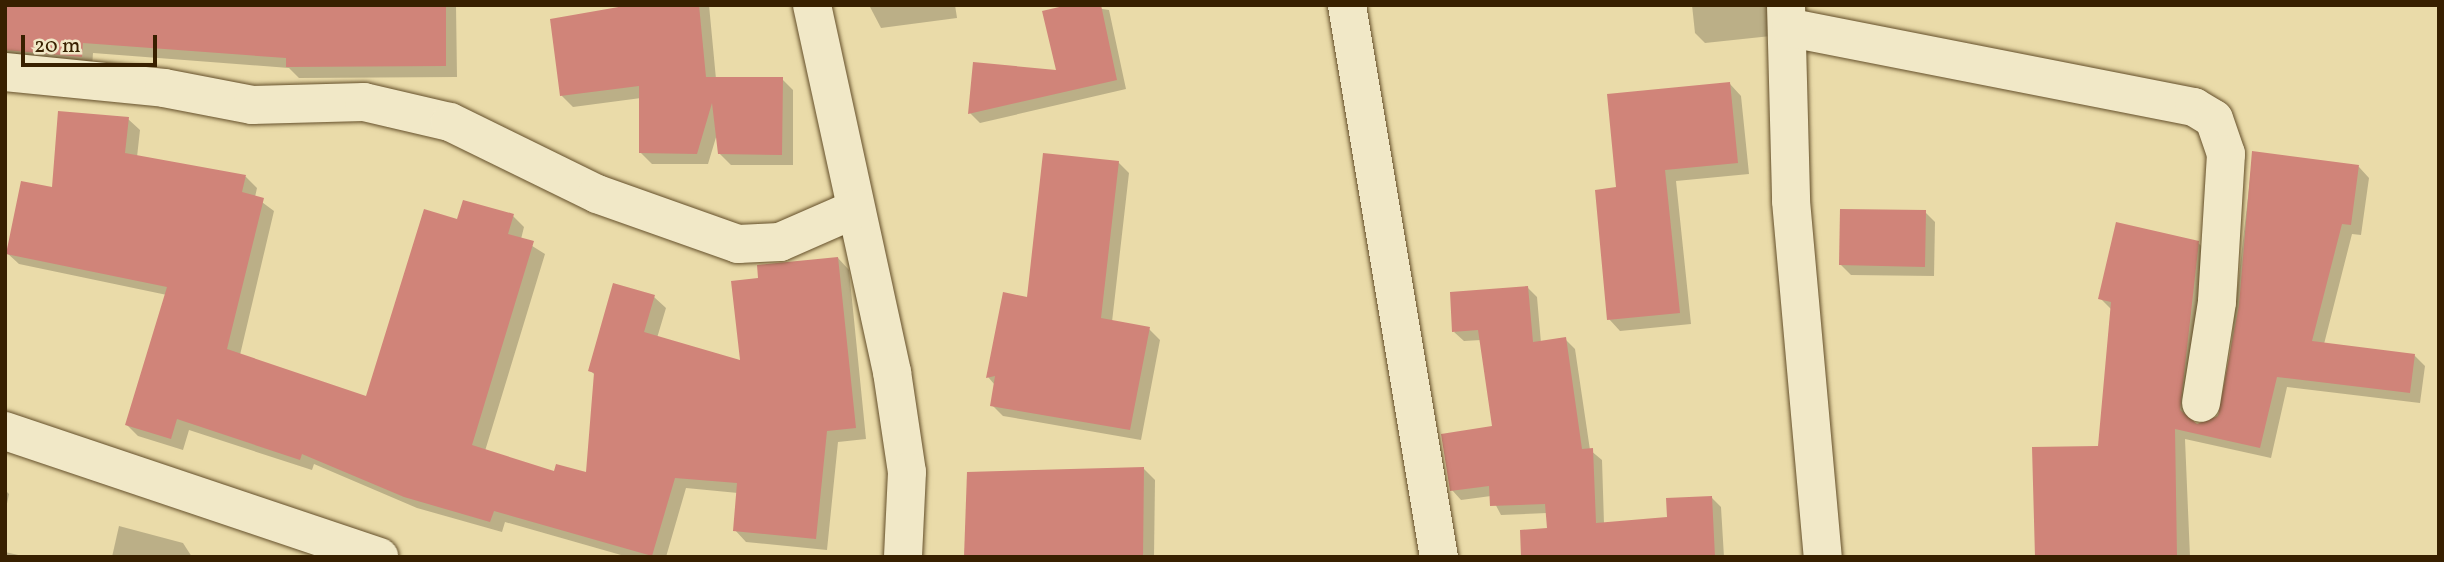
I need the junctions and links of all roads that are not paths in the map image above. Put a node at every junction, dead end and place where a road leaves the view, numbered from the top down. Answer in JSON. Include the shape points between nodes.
{"nodes":[{"id":1,"x":812,"y":5,"type":"edge"},
{"id":2,"x":1347,"y":5,"type":"edge"},
{"id":3,"x":1789,"y":17,"type":"edge"},
{"id":4,"x":5,"y":72,"type":"edge"},
{"id":5,"x":855,"y":209,"type":"junction"},
{"id":6,"x":2202,"y":403,"type":"dead end"},
{"id":7,"x":5,"y":431,"type":"edge"},
{"id":8,"x":379,"y":557,"type":"edge"},
{"id":9,"x":903,"y":557,"type":"edge"},
{"id":10,"x":1439,"y":557,"type":"edge"},
{"id":11,"x":1823,"y":557,"type":"edge"}],
"edges":[{"from":1,"to":5,"type":"street"},
{"from":2,"to":10,"type":"street"},
{"from":3,"to":6,"type":"street","via":[[2194,107],[2214,119],[2226,154],[2217,302]]},
{"from":3,"to":11,"type":"street","via":[[1791,201]]},
{"from":4,"to":5,"type":"street","via":[[164,88],[252,105],[364,102],[450,122],[597,194],[738,244],[780,242]]},
{"from":5,"to":9,"type":"street","via":[[873,264],[907,472]]},
{"from":7,"to":8,"type":"street"}]}
